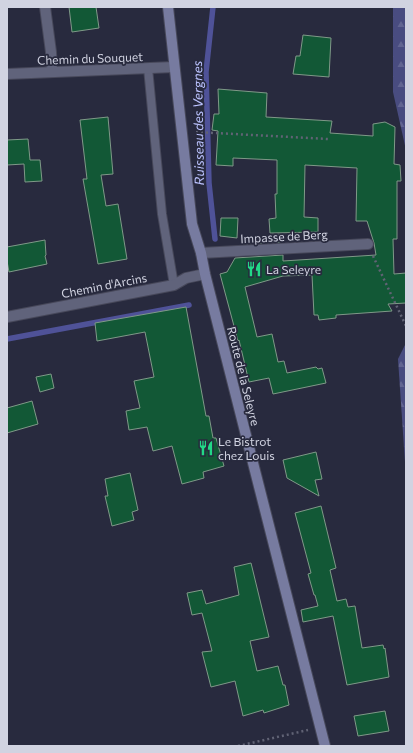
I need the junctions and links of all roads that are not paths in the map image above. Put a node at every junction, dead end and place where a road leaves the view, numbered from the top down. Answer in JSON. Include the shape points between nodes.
{"nodes":[{"id":1,"x":45,"y":7,"type":"edge"},
{"id":2,"x":168,"y":7,"type":"edge"},
{"id":3,"x":174,"y":67,"type":"junction"},
{"id":4,"x":148,"y":68,"type":"junction"},
{"id":5,"x":52,"y":72,"type":"junction"},
{"id":6,"x":7,"y":74,"type":"edge"},
{"id":7,"x":368,"y":244,"type":"road end"},
{"id":8,"x":201,"y":253,"type":"junction"},
{"id":9,"x":205,"y":274,"type":"junction"},
{"id":10,"x":174,"y":285,"type":"junction"},
{"id":11,"x":7,"y":317,"type":"edge"},
{"id":12,"x":325,"y":746,"type":"edge"}],
"edges":[{"from":1,"to":5,"type":"street"},
{"from":2,"to":3,"type":"street","name":"Route de la Seleyre"},
{"from":3,"to":4,"type":"street","name":"Chemin du Souquet"},
{"from":3,"to":8,"type":"street","name":"Route de la Seleyre","via":[[192,224]]},
{"from":4,"to":5,"type":"street","name":"Chemin du Souquet"},
{"from":4,"to":10,"type":"lane","via":[[162,214]]},
{"from":5,"to":6,"type":"street","name":"Chemin du Souquet"},
{"from":7,"to":8,"type":"street","name":"Impasse de Berg"},
{"from":8,"to":9,"type":"street","name":"Route de la Seleyre"},
{"from":9,"to":10,"type":"street","name":"Chemin d'Arcins","via":[[186,278]]},
{"from":9,"to":12,"type":"street","name":"Route de la Seleyre"},
{"from":10,"to":11,"type":"street","name":"Chemin d'Arcins"}]}
